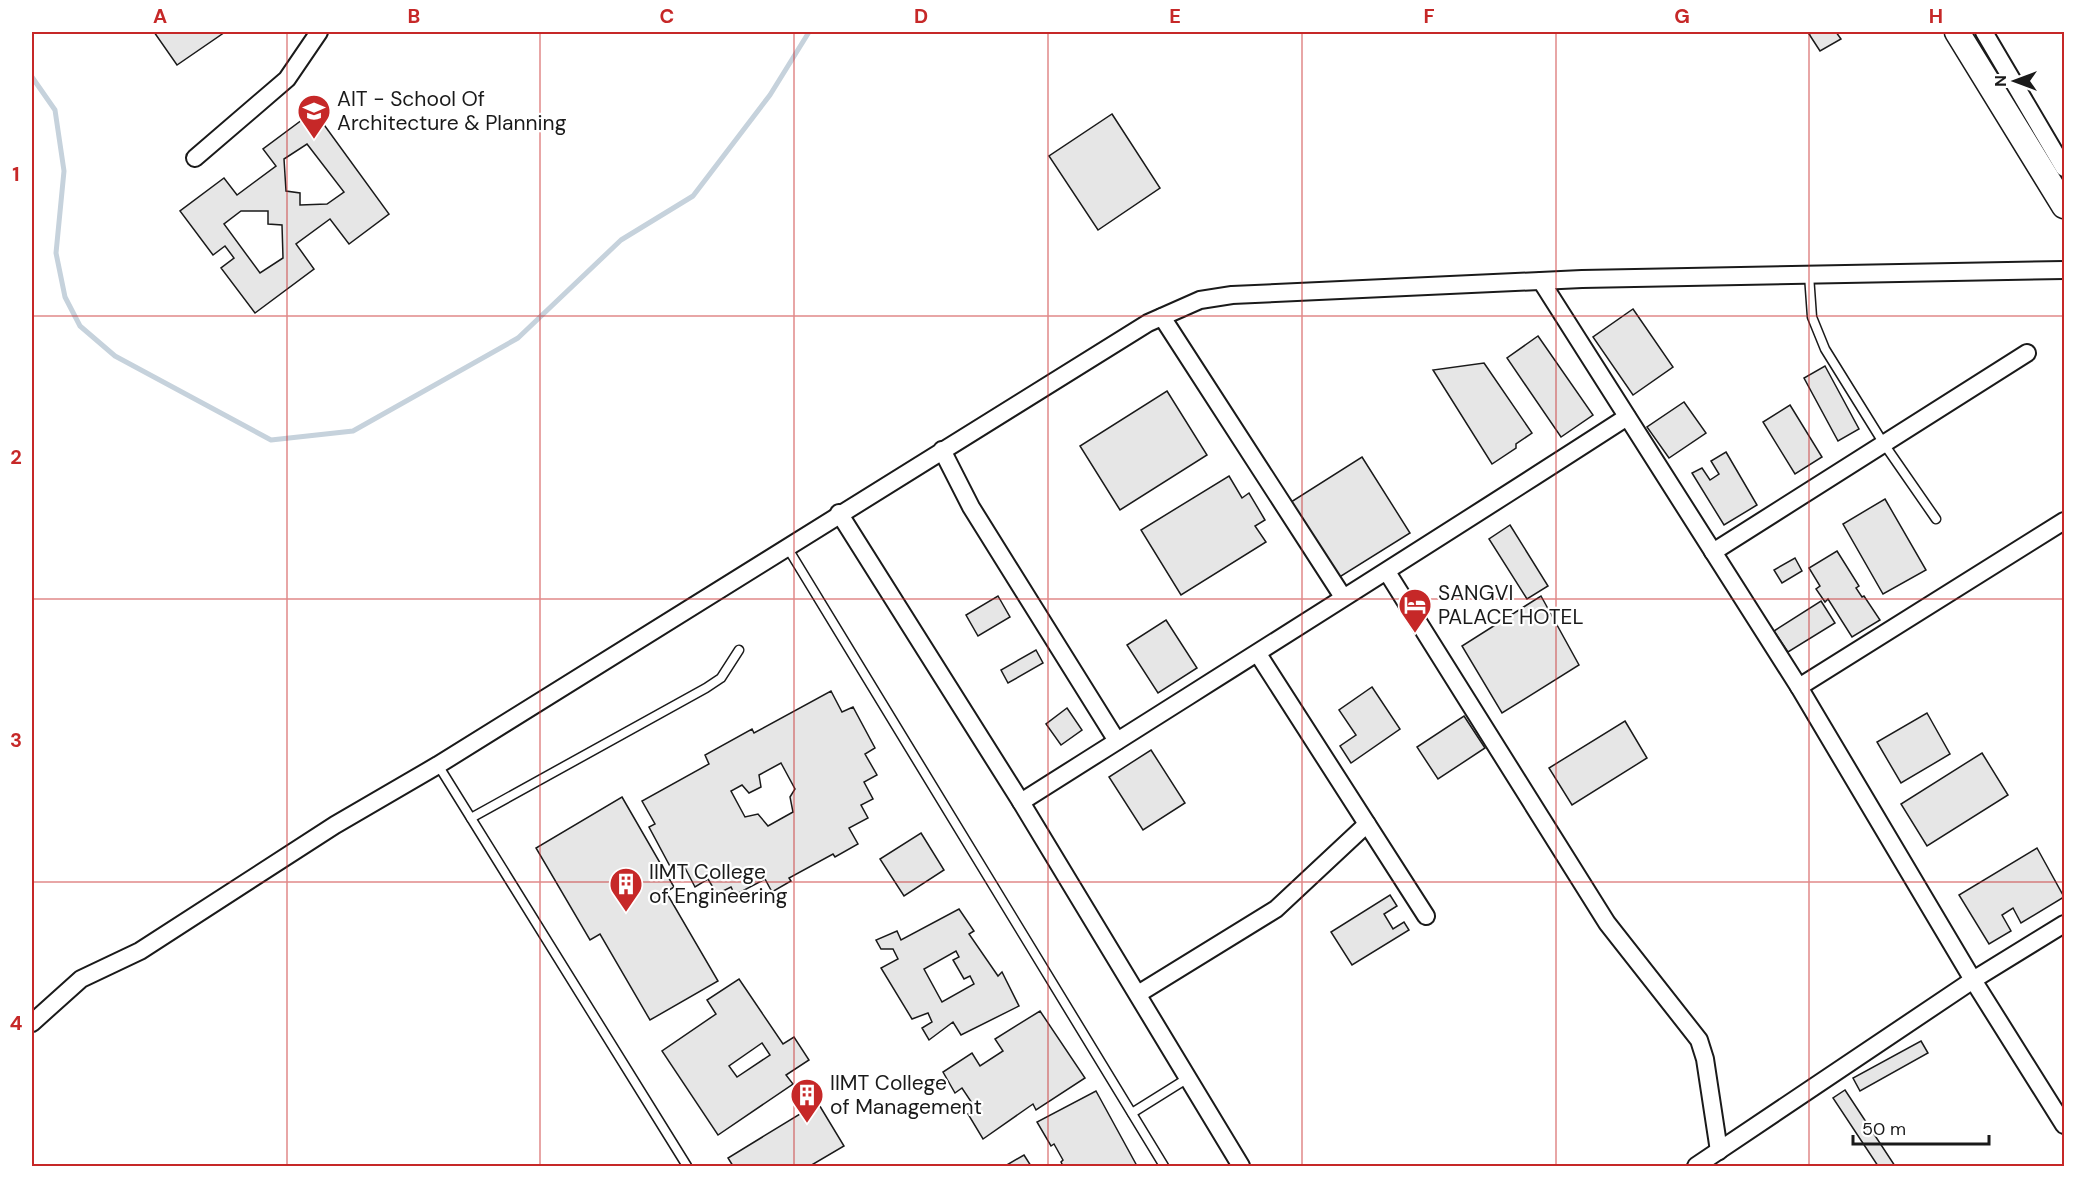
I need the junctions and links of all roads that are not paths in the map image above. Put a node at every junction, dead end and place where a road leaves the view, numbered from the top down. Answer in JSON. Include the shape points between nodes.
{"nodes":[{"id":1,"x":319,"y":32,"type":"edge"},
{"id":2,"x":1957,"y":32,"type":"edge"},
{"id":3,"x":1984,"y":32,"type":"edge"},
{"id":4,"x":195,"y":158,"type":"dead end"},
{"id":5,"x":2064,"y":168,"type":"edge"},
{"id":6,"x":2064,"y":206,"type":"edge"},
{"id":7,"x":2064,"y":270,"type":"edge"},
{"id":8,"x":1809,"y":274,"type":"junction"},
{"id":9,"x":1541,"y":281,"type":"junction"},
{"id":10,"x":1162,"y":317,"type":"junction"},
{"id":11,"x":2027,"y":353,"type":"dead end"},
{"id":12,"x":1627,"y":417,"type":"junction"},
{"id":13,"x":1884,"y":444,"type":"junction"},
{"id":14,"x":942,"y":450,"type":"junction"},
{"id":15,"x":839,"y":513,"type":"junction"},
{"id":16,"x":1936,"y":519,"type":"dead end"},
{"id":17,"x":2064,"y":521,"type":"edge"},
{"id":18,"x":787,"y":546,"type":"junction"},
{"id":19,"x":1713,"y":552,"type":"junction"},
{"id":20,"x":1387,"y":572,"type":"junction"},
{"id":21,"x":1343,"y":597,"type":"junction"},
{"id":22,"x":739,"y":650,"type":"dead end"},
{"id":23,"x":1258,"y":654,"type":"junction"},
{"id":24,"x":1799,"y":687,"type":"junction"},
{"id":25,"x":1117,"y":741,"type":"junction"},
{"id":26,"x":438,"y":765,"type":"junction"},
{"id":27,"x":1021,"y":802,"type":"junction"},
{"id":28,"x":471,"y":818,"type":"junction"},
{"id":29,"x":1367,"y":824,"type":"junction"},
{"id":30,"x":1426,"y":916,"type":"dead end"},
{"id":31,"x":2064,"y":924,"type":"edge"},
{"id":32,"x":1973,"y":980,"type":"junction"},
{"id":33,"x":1138,"y":994,"type":"junction"},
{"id":34,"x":32,"y":1023,"type":"edge"},
{"id":35,"x":1188,"y":1078,"type":"junction"},
{"id":36,"x":1132,"y":1113,"type":"junction"},
{"id":37,"x":2064,"y":1125,"type":"edge"},
{"id":38,"x":1719,"y":1151,"type":"junction"},
{"id":39,"x":687,"y":1167,"type":"edge"},
{"id":40,"x":1164,"y":1167,"type":"edge"},
{"id":41,"x":1241,"y":1167,"type":"edge"},
{"id":42,"x":1696,"y":1167,"type":"edge"}],
"edges":[{"from":1,"to":4,"type":"street","via":[[287,79]]},
{"from":2,"to":6,"type":"street"},
{"from":3,"to":5,"type":"street"},
{"from":7,"to":8,"type":"street"},
{"from":8,"to":9,"type":"street"},
{"from":8,"to":13,"type":"lane","via":[[1812,317],[1826,349]]},
{"from":9,"to":10,"type":"street","via":[[1232,296],[1200,300]]},
{"from":9,"to":12,"type":"street"},
{"from":10,"to":14,"type":"street"},
{"from":10,"to":21,"type":"street"},
{"from":11,"to":13,"type":"street"},
{"from":12,"to":19,"type":"street"},
{"from":12,"to":20,"type":"street"},
{"from":13,"to":16,"type":"lane"},
{"from":13,"to":19,"type":"street"},
{"from":14,"to":15,"type":"street"},
{"from":14,"to":25,"type":"street","via":[[971,507]]},
{"from":15,"to":18,"type":"street"},
{"from":15,"to":27,"type":"street"},
{"from":17,"to":24,"type":"street"},
{"from":18,"to":26,"type":"street"},
{"from":18,"to":36,"type":"lane"},
{"from":19,"to":24,"type":"street"},
{"from":20,"to":21,"type":"street"},
{"from":20,"to":38,"type":"street","via":[[1607,923],[1699,1040]]},
{"from":21,"to":23,"type":"street"},
{"from":22,"to":28,"type":"lane","via":[[722,678]]},
{"from":23,"to":25,"type":"street"},
{"from":23,"to":29,"type":"street"},
{"from":24,"to":32,"type":"street"},
{"from":25,"to":27,"type":"street"},
{"from":26,"to":28,"type":"lane"},
{"from":26,"to":34,"type":"street","via":[[335,825],[140,951],[81,979]]},
{"from":27,"to":33,"type":"street"},
{"from":28,"to":39,"type":"lane"},
{"from":29,"to":30,"type":"street"},
{"from":29,"to":33,"type":"street","via":[[1276,909]]},
{"from":31,"to":32,"type":"street"},
{"from":32,"to":37,"type":"street"},
{"from":32,"to":38,"type":"street"},
{"from":33,"to":35,"type":"street"},
{"from":35,"to":36,"type":"lane"},
{"from":35,"to":41,"type":"street"},
{"from":36,"to":40,"type":"lane"},
{"from":38,"to":42,"type":"street"}]}
